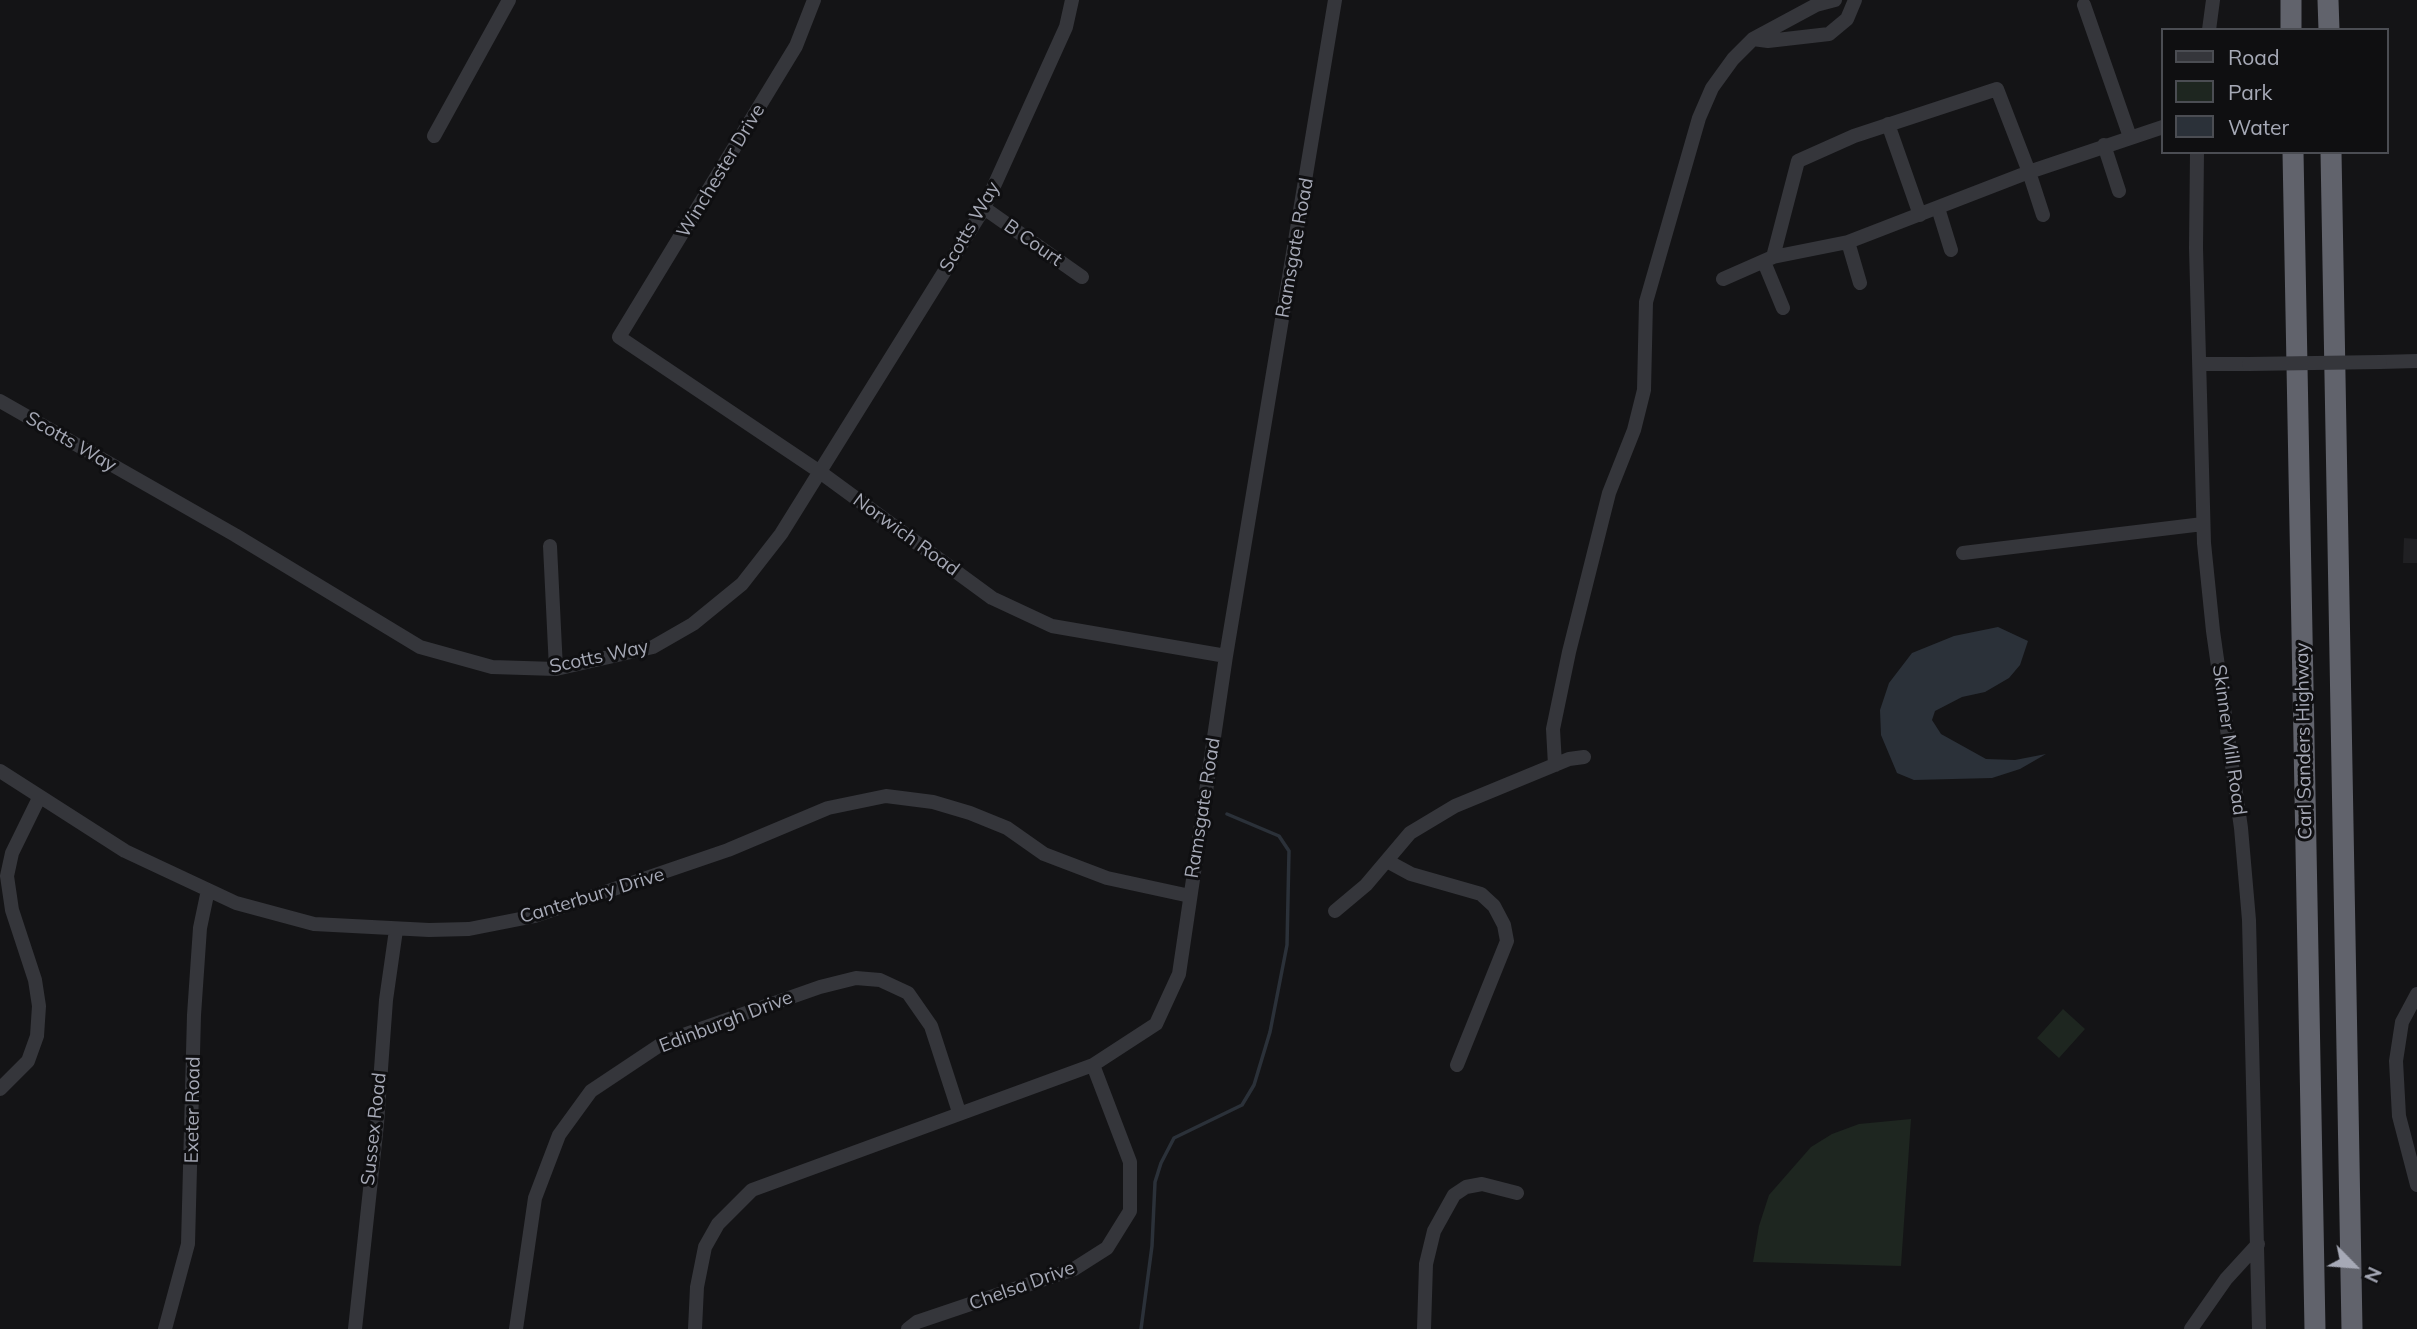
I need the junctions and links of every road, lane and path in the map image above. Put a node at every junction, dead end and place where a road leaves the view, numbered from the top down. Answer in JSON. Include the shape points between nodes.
{"nodes":[{"id":1,"x":509,"y":0,"type":"edge"},
{"id":2,"x":814,"y":0,"type":"edge"},
{"id":3,"x":1072,"y":0,"type":"edge"},
{"id":4,"x":1335,"y":0,"type":"edge"},
{"id":5,"x":1835,"y":0,"type":"edge"},
{"id":6,"x":1855,"y":0,"type":"edge"},
{"id":7,"x":2213,"y":0,"type":"edge"},
{"id":8,"x":2291,"y":0,"type":"edge"},
{"id":9,"x":2329,"y":0,"type":"edge"},
{"id":10,"x":2084,"y":5,"type":"dead end"},
{"id":11,"x":2209,"y":28,"type":"edge"},
{"id":12,"x":2291,"y":28,"type":"edge"},
{"id":13,"x":2329,"y":28,"type":"edge"},
{"id":14,"x":1754,"y":39,"type":"junction"},
{"id":15,"x":1888,"y":124,"type":"junction"},
{"id":16,"x":2162,"y":127,"type":"edge"},
{"id":17,"x":434,"y":136,"type":"dead end"},
{"id":18,"x":2130,"y":137,"type":"junction"},
{"id":19,"x":2104,"y":145,"type":"junction"},
{"id":20,"x":2197,"y":154,"type":"edge"},
{"id":21,"x":2293,"y":154,"type":"edge"},
{"id":22,"x":2331,"y":154,"type":"edge"},
{"id":23,"x":2029,"y":172,"type":"junction"},
{"id":24,"x":2119,"y":191,"type":"dead end"},
{"id":25,"x":984,"y":208,"type":"junction"},
{"id":26,"x":1938,"y":208,"type":"junction"},
{"id":27,"x":1920,"y":215,"type":"junction"},
{"id":28,"x":2043,"y":215,"type":"dead end"},
{"id":29,"x":1848,"y":242,"type":"junction"},
{"id":30,"x":1951,"y":250,"type":"dead end"},
{"id":31,"x":1769,"y":259,"type":"junction"},
{"id":32,"x":1082,"y":277,"type":"dead end"},
{"id":33,"x":1723,"y":279,"type":"dead end"},
{"id":34,"x":1860,"y":284,"type":"dead end"},
{"id":35,"x":1783,"y":308,"type":"dead end"},
{"id":36,"x":619,"y":337,"type":"joint"},
{"id":37,"x":2417,"y":361,"type":"edge"},
{"id":38,"x":2200,"y":364,"type":"junction"},
{"id":39,"x":0,"y":401,"type":"edge"},
{"id":40,"x":820,"y":472,"type":"junction"},
{"id":41,"x":2203,"y":524,"type":"junction"},
{"id":42,"x":550,"y":547,"type":"dead end"},
{"id":43,"x":1963,"y":553,"type":"dead end"},
{"id":44,"x":1226,"y":656,"type":"junction"},
{"id":45,"x":556,"y":669,"type":"junction"},
{"id":46,"x":1584,"y":757,"type":"dead end"},
{"id":47,"x":1555,"y":765,"type":"junction"},
{"id":48,"x":0,"y":771,"type":"edge"},
{"id":49,"x":39,"y":799,"type":"junction"},
{"id":50,"x":1387,"y":861,"type":"junction"},
{"id":51,"x":208,"y":890,"type":"junction"},
{"id":52,"x":1190,"y":896,"type":"junction"},
{"id":53,"x":1335,"y":911,"type":"dead end"},
{"id":54,"x":396,"y":930,"type":"junction"},
{"id":55,"x":2417,"y":993,"type":"edge"},
{"id":56,"x":1093,"y":1065,"type":"junction"},
{"id":57,"x":1457,"y":1065,"type":"dead end"},
{"id":58,"x":0,"y":1089,"type":"edge"},
{"id":59,"x":959,"y":1112,"type":"junction"},
{"id":60,"x":2417,"y":1185,"type":"edge"},
{"id":61,"x":1517,"y":1193,"type":"dead end"},
{"id":62,"x":2258,"y":1244,"type":"junction"},
{"id":63,"x":165,"y":1329,"type":"edge"},
{"id":64,"x":355,"y":1329,"type":"edge"},
{"id":65,"x":516,"y":1329,"type":"edge"},
{"id":66,"x":695,"y":1329,"type":"edge"},
{"id":67,"x":908,"y":1329,"type":"edge"},
{"id":68,"x":1424,"y":1329,"type":"edge"},
{"id":69,"x":2191,"y":1329,"type":"edge"},
{"id":70,"x":2259,"y":1329,"type":"edge"},
{"id":71,"x":2315,"y":1329,"type":"edge"},
{"id":72,"x":2352,"y":1329,"type":"edge"}],
"edges":[{"from":1,"to":17,"type":"street"},
{"from":2,"to":36,"type":"street","name":"Winchester Drive","via":[[796,46]]},
{"from":3,"to":25,"type":"street","name":"Scotts Way","via":[[1066,27]]},
{"from":4,"to":44,"type":"street","name":"Ramsgate Road"},
{"from":5,"to":14,"type":"street","via":[[1816,5]]},
{"from":6,"to":14,"type":"street","via":[[1847,19],[1829,34]]},
{"from":7,"to":11,"type":"street"},
{"from":8,"to":12,"type":"highway"},
{"from":9,"to":13,"type":"highway"},
{"from":10,"to":18,"type":"street"},
{"from":14,"to":47,"type":"street","via":[[1712,88],[1699,118],[1646,303],[1644,390],[1609,493],[1569,652],[1553,729]]},
{"from":15,"to":23,"type":"street","via":[[1997,89]]},
{"from":15,"to":27,"type":"street"},
{"from":15,"to":31,"type":"street","via":[[1798,161]]},
{"from":16,"to":18,"type":"street"},
{"from":18,"to":19,"type":"street"},
{"from":19,"to":23,"type":"street"},
{"from":19,"to":24,"type":"street"},
{"from":20,"to":38,"type":"street","name":"Skinner Mill Road"},
{"from":21,"to":71,"type":"highway","name":"Carl Sanders Highway"},
{"from":22,"to":72,"type":"highway","name":"Carl Sanders Highway"},
{"from":23,"to":26,"type":"street"},
{"from":23,"to":28,"type":"street"},
{"from":25,"to":32,"type":"street","name":"B Court"},
{"from":25,"to":40,"type":"street","name":"Scotts Way"},
{"from":26,"to":27,"type":"street"},
{"from":26,"to":30,"type":"street"},
{"from":27,"to":29,"type":"street"},
{"from":29,"to":31,"type":"street"},
{"from":29,"to":34,"type":"street"},
{"from":31,"to":33,"type":"street"},
{"from":31,"to":35,"type":"street"},
{"from":36,"to":40,"type":"street","name":"Norwich Road"},
{"from":37,"to":38,"type":"street","bridge":true},
{"from":38,"to":41,"type":"street","name":"Skinner Mill Road"},
{"from":39,"to":45,"type":"street","name":"Scotts Way","via":[[420,647],[492,667]]},
{"from":40,"to":44,"type":"street","name":"Norwich Road","via":[[992,598],[1031,617],[1052,626]]},
{"from":40,"to":45,"type":"street","name":"Scotts Way","via":[[782,534],[742,584],[693,624],[653,647]]},
{"from":41,"to":43,"type":"street"},
{"from":41,"to":62,"type":"street","name":"Skinner Mill Road","via":[[2249,920]]},
{"from":42,"to":45,"type":"street"},
{"from":44,"to":52,"type":"street","name":"Ramsgate Road"},
{"from":46,"to":47,"type":"street"},
{"from":47,"to":50,"type":"street","via":[[1455,806],[1410,833]]},
{"from":48,"to":49,"type":"street","name":"Canterbury Drive"},
{"from":49,"to":51,"type":"street","name":"Canterbury Drive","via":[[125,851]]},
{"from":49,"to":58,"type":"street","via":[[12,853],[7,876],[12,910],[40,1006],[37,1036],[28,1061]]},
{"from":50,"to":53,"type":"street","via":[[1348,904]]},
{"from":50,"to":57,"type":"street","via":[[1411,874],[1481,894],[1504,925],[1507,941]]},
{"from":51,"to":54,"type":"street","name":"Canterbury Drive","via":[[236,903],[314,924]]},
{"from":51,"to":63,"type":"street","name":"Exeter Road","via":[[195,1002],[188,1244]]},
{"from":52,"to":54,"type":"street","name":"Canterbury Drive","via":[[1107,878],[1044,853],[1007,828],[970,813],[886,796],[828,808],[716,855],[535,916],[469,929]]},
{"from":52,"to":56,"type":"street","name":"Ramsgate Road","via":[[1179,974],[1156,1024]]},
{"from":54,"to":64,"type":"street","name":"Sussex Road"},
{"from":55,"to":60,"type":"street","via":[[2402,1022],[2396,1061],[2399,1116]]},
{"from":56,"to":59,"type":"street","name":"Ramsgate Road"},
{"from":56,"to":67,"type":"street","name":"Chelsa Drive","via":[[1130,1161],[1130,1211],[1107,1248],[1074,1269],[917,1322]]},
{"from":59,"to":65,"type":"street","name":"Edinburgh Drive","via":[[931,1026],[908,993],[880,980],[856,978],[820,987],[666,1041],[591,1091],[559,1135],[535,1198]]},
{"from":59,"to":66,"type":"street","name":"Ramsgate Road","via":[[752,1191],[718,1224],[705,1247]]},
{"from":61,"to":68,"type":"street","via":[[1482,1184],[1454,1195],[1434,1231],[1426,1264]]},
{"from":62,"to":69,"type":"street"},
{"from":62,"to":70,"type":"street","name":"Skinner Mill Road"}]}
